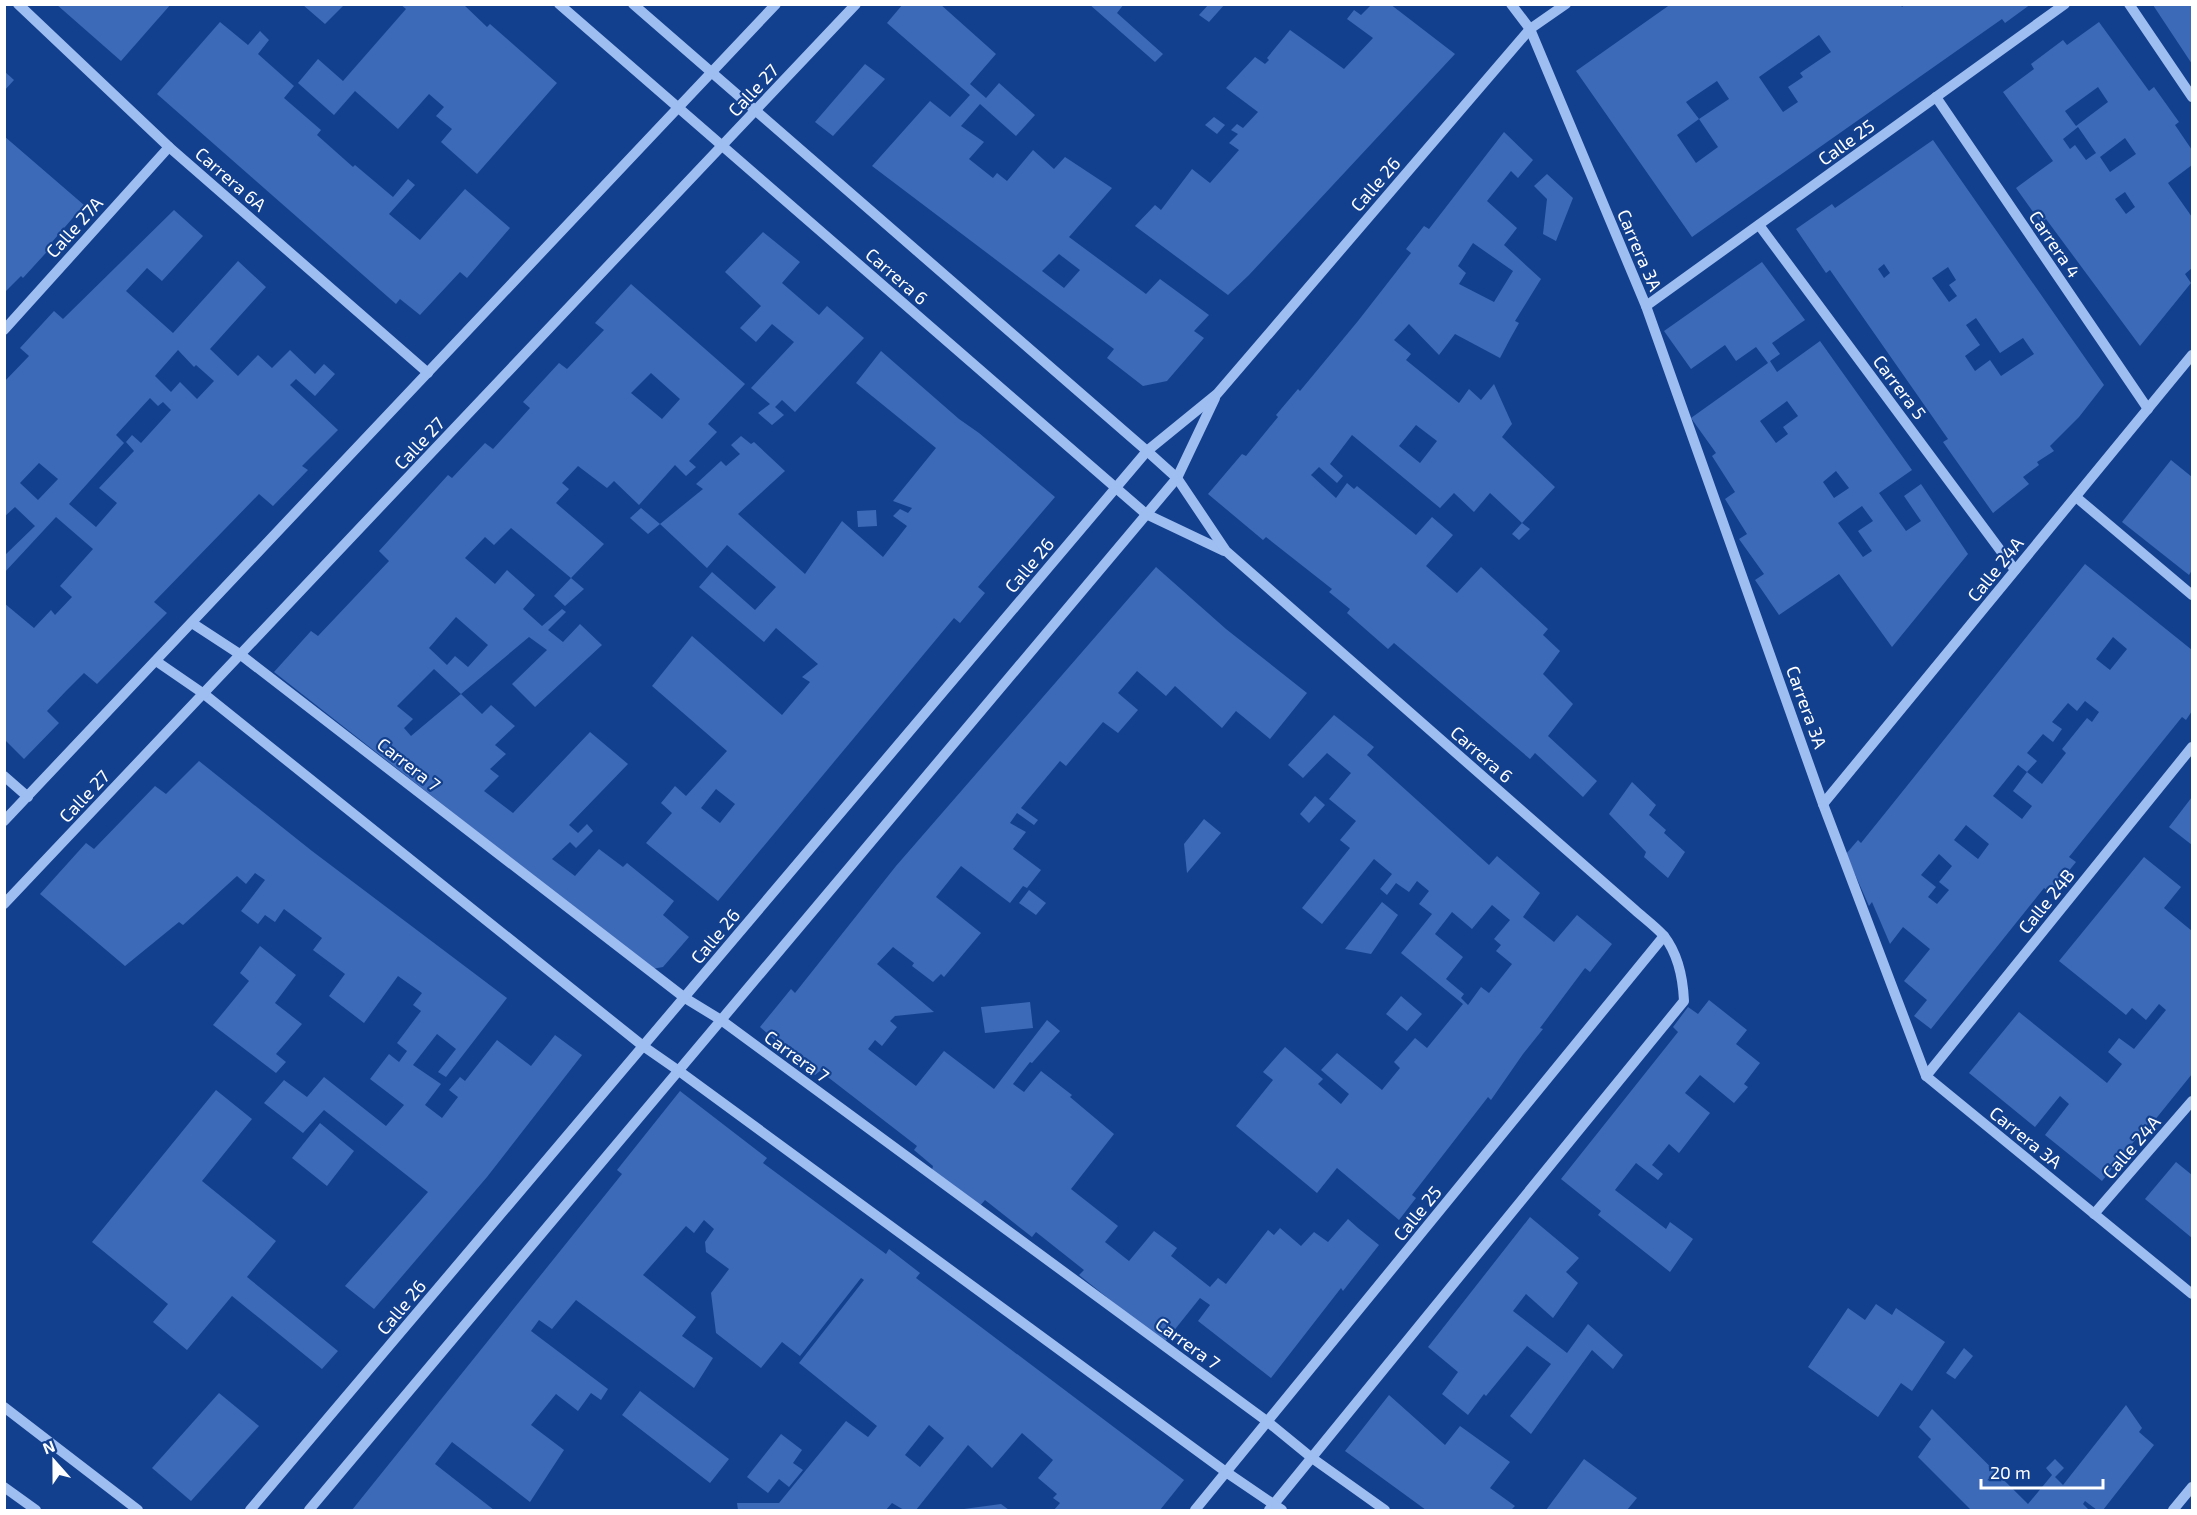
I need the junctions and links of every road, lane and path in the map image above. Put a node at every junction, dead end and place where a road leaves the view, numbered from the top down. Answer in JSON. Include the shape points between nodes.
{"nodes":[{"id":1,"x":18,"y":4,"type":"edge"},
{"id":2,"x":559,"y":4,"type":"edge"},
{"id":3,"x":633,"y":4,"type":"edge"},
{"id":4,"x":776,"y":4,"type":"edge"},
{"id":5,"x":856,"y":4,"type":"edge"},
{"id":6,"x":1511,"y":4,"type":"edge"},
{"id":7,"x":1566,"y":4,"type":"edge"},
{"id":8,"x":2065,"y":4,"type":"edge"},
{"id":9,"x":2129,"y":4,"type":"edge"},
{"id":10,"x":1530,"y":30,"type":"junction"},
{"id":11,"x":711,"y":73,"type":"junction"},
{"id":12,"x":1936,"y":97,"type":"junction"},
{"id":13,"x":2193,"y":97,"type":"edge"},
{"id":14,"x":678,"y":108,"type":"junction"},
{"id":15,"x":756,"y":111,"type":"junction"},
{"id":16,"x":722,"y":146,"type":"junction"},
{"id":17,"x":169,"y":147,"type":"junction"},
{"id":18,"x":1759,"y":225,"type":"junction"},
{"id":19,"x":1646,"y":306,"type":"junction"},
{"id":20,"x":4,"y":330,"type":"edge"},
{"id":21,"x":2193,"y":355,"type":"edge"},
{"id":22,"x":428,"y":373,"type":"junction"},
{"id":23,"x":1217,"y":394,"type":"junction"},
{"id":24,"x":2148,"y":409,"type":"junction"},
{"id":25,"x":1147,"y":451,"type":"junction"},
{"id":26,"x":1177,"y":478,"type":"junction"},
{"id":27,"x":1116,"y":488,"type":"junction"},
{"id":28,"x":2076,"y":497,"type":"junction"},
{"id":29,"x":1146,"y":514,"type":"junction"},
{"id":30,"x":1226,"y":551,"type":"junction"},
{"id":31,"x":2015,"y":570,"type":"junction"},
{"id":32,"x":2193,"y":596,"type":"edge"},
{"id":33,"x":192,"y":623,"type":"junction"},
{"id":34,"x":241,"y":655,"type":"junction"},
{"id":35,"x":156,"y":661,"type":"junction"},
{"id":36,"x":204,"y":694,"type":"junction"},
{"id":37,"x":2193,"y":747,"type":"edge"},
{"id":38,"x":4,"y":776,"type":"edge"},
{"id":39,"x":28,"y":796,"type":"junction"},
{"id":40,"x":1823,"y":804,"type":"junction"},
{"id":41,"x":4,"y":821,"type":"edge"},
{"id":42,"x":4,"y":904,"type":"edge"},
{"id":43,"x":1664,"y":936,"type":"junction"},
{"id":44,"x":684,"y":998,"type":"junction"},
{"id":45,"x":721,"y":1020,"type":"junction"},
{"id":46,"x":643,"y":1046,"type":"junction"},
{"id":47,"x":679,"y":1071,"type":"junction"},
{"id":48,"x":1926,"y":1076,"type":"junction"},
{"id":49,"x":2193,"y":1101,"type":"edge"},
{"id":50,"x":2094,"y":1214,"type":"junction"},
{"id":51,"x":2193,"y":1294,"type":"edge"},
{"id":52,"x":4,"y":1407,"type":"edge"},
{"id":53,"x":1268,"y":1422,"type":"junction"},
{"id":54,"x":1312,"y":1458,"type":"junction"},
{"id":55,"x":1226,"y":1472,"type":"junction"},
{"id":56,"x":4,"y":1487,"type":"edge"},
{"id":57,"x":2193,"y":1487,"type":"edge"},
{"id":58,"x":1275,"y":1508,"type":"edge"},
{"id":59,"x":36,"y":1510,"type":"edge"},
{"id":60,"x":138,"y":1510,"type":"edge"},
{"id":61,"x":250,"y":1510,"type":"edge"},
{"id":62,"x":309,"y":1510,"type":"edge"},
{"id":63,"x":1195,"y":1510,"type":"edge"},
{"id":64,"x":1385,"y":1510,"type":"edge"},
{"id":65,"x":2173,"y":1510,"type":"edge"}],
"edges":[{"from":1,"to":17,"type":"street","name":"Carrera 6A"},
{"from":2,"to":14,"type":"street","name":"Carrera 6"},
{"from":3,"to":11,"type":"street","name":"Carrera 6"},
{"from":4,"to":11,"type":"street"},
{"from":5,"to":15,"type":"street","name":"Calle 27"},
{"from":6,"to":10,"type":"street","name":"Carrera 3A"},
{"from":7,"to":10,"type":"street","name":"Calle 26"},
{"from":8,"to":12,"type":"street","name":"Calle 25"},
{"from":9,"to":13,"type":"street"},
{"from":10,"to":19,"type":"street","name":"Carrera 3A"},
{"from":10,"to":23,"type":"street","name":"Calle 26"},
{"from":11,"to":14,"type":"street"},
{"from":11,"to":15,"type":"street","name":"Carrera 6"},
{"from":12,"to":18,"type":"street","name":"Calle 25"},
{"from":12,"to":24,"type":"street","name":"Carrera 4"},
{"from":14,"to":16,"type":"street","name":"Carrera 6"},
{"from":14,"to":22,"type":"street"},
{"from":15,"to":16,"type":"street","name":"Calle 27"},
{"from":15,"to":25,"type":"street","name":"Carrera 6"},
{"from":16,"to":27,"type":"street","name":"Carrera 6"},
{"from":16,"to":34,"type":"street","name":"Calle 27"},
{"from":17,"to":20,"type":"street","name":"Calle 27A"},
{"from":17,"to":22,"type":"street","name":"Carrera 6A"},
{"from":18,"to":19,"type":"street","name":"Calle 25"},
{"from":18,"to":31,"type":"street","name":"Carrera 5"},
{"from":19,"to":40,"type":"street","name":"Carrera 3A"},
{"from":21,"to":24,"type":"street","name":"Calle 24A"},
{"from":22,"to":33,"type":"street"},
{"from":23,"to":25,"type":"street","name":"Calle 26"},
{"from":23,"to":26,"type":"street","name":"Calle 26"},
{"from":24,"to":28,"type":"street","name":"Calle 24A"},
{"from":25,"to":26,"type":"street","name":"Carrera 6"},
{"from":25,"to":27,"type":"street","name":"Calle 26"},
{"from":26,"to":29,"type":"street","name":"Calle 26"},
{"from":26,"to":30,"type":"street","name":"Carrera 6"},
{"from":27,"to":29,"type":"street","name":"Carrera 6"},
{"from":27,"to":44,"type":"street","name":"Calle 26"},
{"from":28,"to":31,"type":"street","name":"Calle 24A"},
{"from":28,"to":32,"type":"street"},
{"from":29,"to":30,"type":"street","name":"Carrera 6"},
{"from":29,"to":45,"type":"street","name":"Calle 26"},
{"from":30,"to":43,"type":"street","name":"Carrera 6"},
{"from":31,"to":40,"type":"street","name":"Calle 24A"},
{"from":33,"to":34,"type":"street","name":"Carrera 7"},
{"from":33,"to":35,"type":"street"},
{"from":34,"to":36,"type":"street","name":"Calle 27"},
{"from":34,"to":44,"type":"street","name":"Carrera 7"},
{"from":35,"to":36,"type":"street"},
{"from":35,"to":39,"type":"street"},
{"from":36,"to":42,"type":"street","name":"Calle 27"},
{"from":36,"to":46,"type":"street"},
{"from":37,"to":48,"type":"street","name":"Calle 24B"},
{"from":38,"to":39,"type":"street"},
{"from":39,"to":41,"type":"street"},
{"from":40,"to":48,"type":"street","name":"Carrera 3A"},
{"from":43,"to":53,"type":"street","name":"Calle 25"},
{"from":43,"to":54,"type":"street","name":"Carrera 6","via":[[1680,972],[1684,1001]]},
{"from":44,"to":45,"type":"street","name":"Carrera 7"},
{"from":44,"to":46,"type":"street","name":"Calle 26"},
{"from":45,"to":47,"type":"street","name":"Calle 26"},
{"from":45,"to":53,"type":"street","name":"Carrera 7"},
{"from":46,"to":47,"type":"street"},
{"from":46,"to":61,"type":"street","name":"Calle 26"},
{"from":47,"to":55,"type":"street"},
{"from":47,"to":62,"type":"street","name":"Calle 26"},
{"from":48,"to":50,"type":"street","name":"Carrera 3A"},
{"from":49,"to":50,"type":"street","name":"Calle 24A"},
{"from":50,"to":51,"type":"street","name":"Carrera 3A"},
{"from":52,"to":60,"type":"street"},
{"from":53,"to":54,"type":"street","name":"Carrera 7"},
{"from":53,"to":55,"type":"street","name":"Calle 25"},
{"from":54,"to":58,"type":"street"},
{"from":54,"to":64,"type":"street","name":"Carrera 7"},
{"from":55,"to":58,"type":"street"},
{"from":55,"to":63,"type":"street","name":"Calle 25"},
{"from":56,"to":59,"type":"street"},
{"from":57,"to":65,"type":"street"}]}
